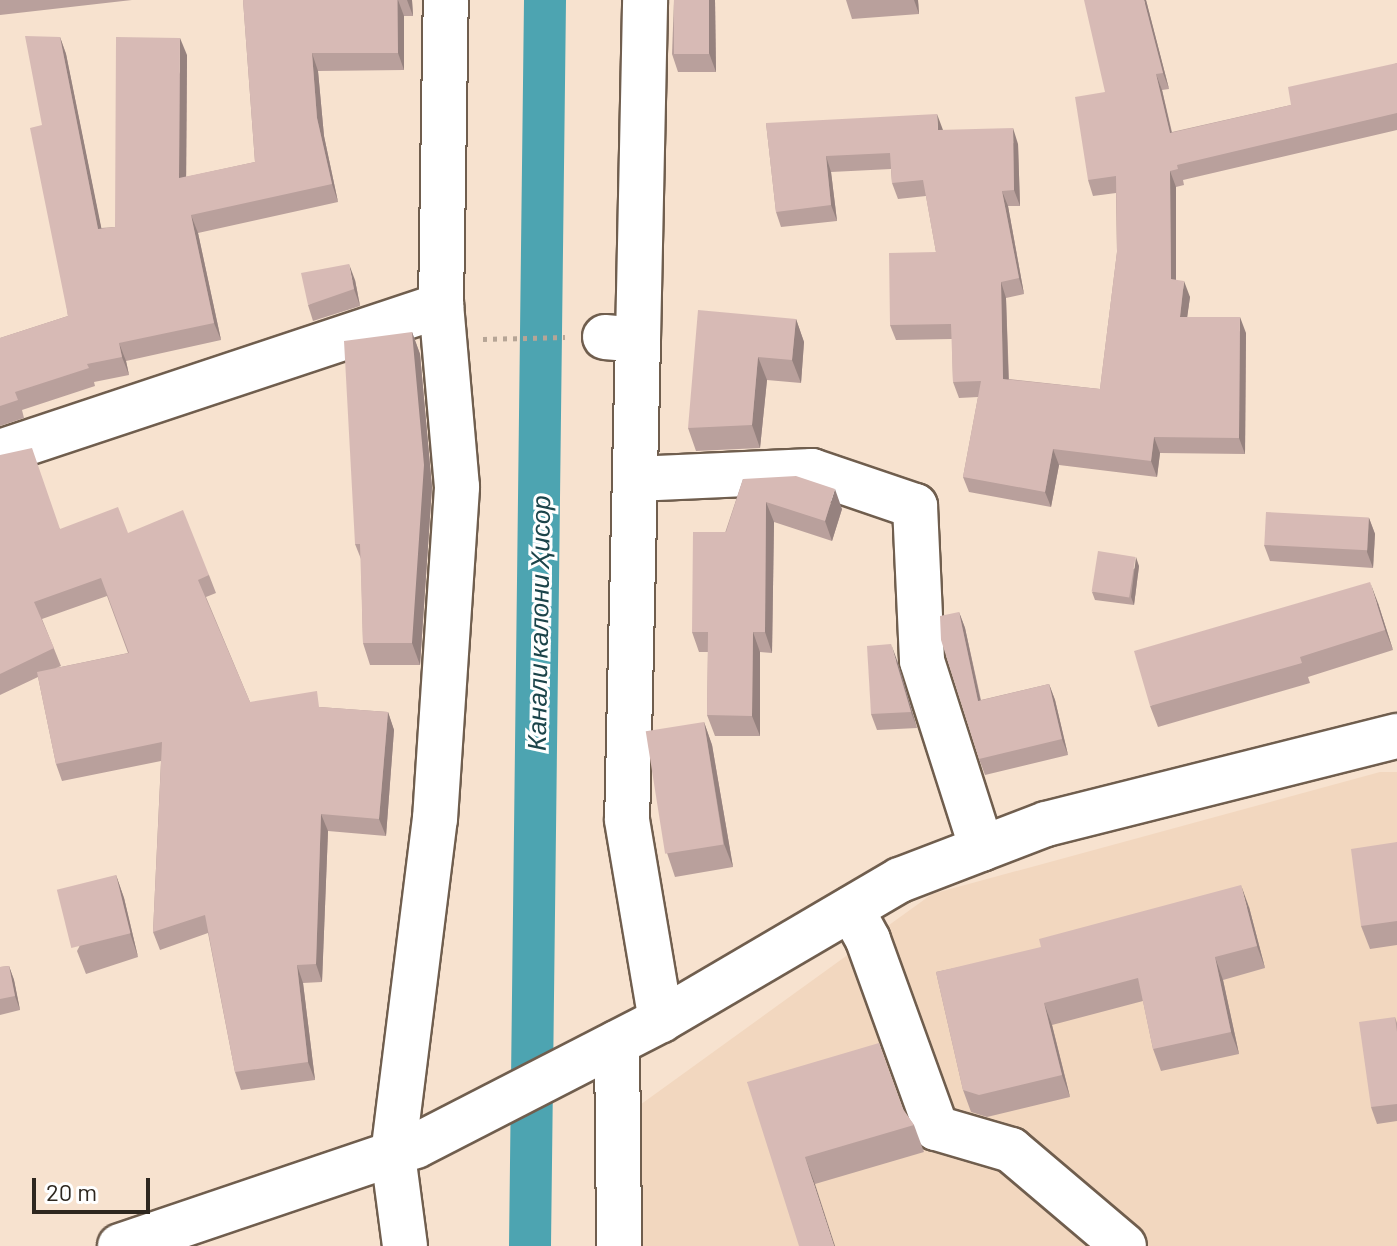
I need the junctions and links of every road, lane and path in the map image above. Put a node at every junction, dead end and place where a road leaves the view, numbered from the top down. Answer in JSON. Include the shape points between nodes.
{"nodes":[{"id":1,"x":446,"y":0,"type":"edge"},
{"id":2,"x":645,"y":0,"type":"edge"},
{"id":3,"x":441,"y":305,"type":"junction"},
{"id":4,"x":495,"y":336,"type":"dead end"},
{"id":5,"x":621,"y":338,"type":"junction"},
{"id":6,"x":0,"y":452,"type":"edge"},
{"id":7,"x":635,"y":479,"type":"junction"},
{"id":8,"x":1397,"y":713,"type":"edge"},
{"id":9,"x":1397,"y":736,"type":"edge"},
{"id":10,"x":1354,"y":745,"type":"junction"},
{"id":11,"x":982,"y":849,"type":"junction"},
{"id":12,"x":851,"y":909,"type":"junction"},
{"id":13,"x":661,"y":1020,"type":"junction"},
{"id":14,"x":613,"y":1045,"type":"junction"},
{"id":15,"x":405,"y":1150,"type":"junction"},
{"id":16,"x":120,"y":1246,"type":"edge"},
{"id":17,"x":405,"y":1246,"type":"edge"},
{"id":18,"x":619,"y":1246,"type":"edge"},
{"id":19,"x":1124,"y":1246,"type":"edge"}],
"edges":[{"from":1,"to":3,"type":"street"},
{"from":2,"to":5,"type":"street"},
{"from":3,"to":6,"type":"street"},
{"from":3,"to":15,"type":"street","via":[[457,487],[435,819]]},
{"from":4,"to":5,"type":"path"},
{"from":5,"to":7,"type":"street"},
{"from":7,"to":11,"type":"street","via":[[812,471],[915,506],[922,661]]},
{"from":7,"to":13,"type":"street","via":[[627,820]]},
{"from":8,"to":10,"type":"street"},
{"from":9,"to":10,"type":"street"},
{"from":10,"to":11,"type":"street","via":[[1046,824]]},
{"from":11,"to":12,"type":"street","via":[[900,880]]},
{"from":12,"to":13,"type":"street"},
{"from":12,"to":19,"type":"street","via":[[868,940],[936,1128],[1011,1150]]},
{"from":13,"to":14,"type":"street"},
{"from":14,"to":15,"type":"street"},
{"from":14,"to":18,"type":"street"},
{"from":15,"to":16,"type":"street"},
{"from":15,"to":17,"type":"street"}]}
